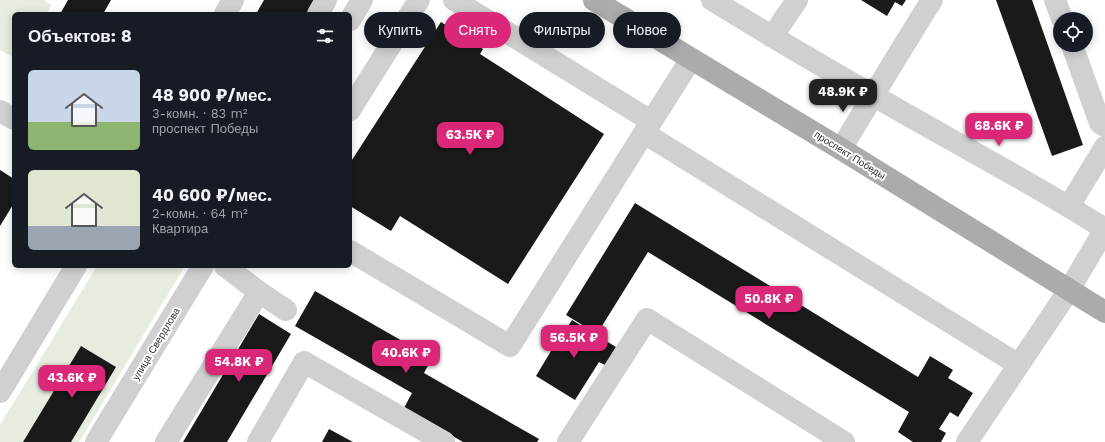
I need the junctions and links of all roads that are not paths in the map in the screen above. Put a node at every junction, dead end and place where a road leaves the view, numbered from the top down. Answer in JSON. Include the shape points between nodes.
{"nodes":[{"id":1,"x":233,"y":0,"type":"edge"},
{"id":2,"x":326,"y":0,"type":"edge"},
{"id":3,"x":362,"y":0,"type":"edge"},
{"id":4,"x":419,"y":0,"type":"edge"},
{"id":5,"x":454,"y":0,"type":"edge"},
{"id":6,"x":594,"y":0,"type":"edge"},
{"id":7,"x":712,"y":0,"type":"edge"},
{"id":8,"x":797,"y":0,"type":"edge"},
{"id":9,"x":932,"y":0,"type":"edge"},
{"id":10,"x":1055,"y":0,"type":"edge"},
{"id":11,"x":226,"y":12,"type":"edge"},
{"id":12,"x":319,"y":12,"type":"edge"},
{"id":13,"x":1059,"y":12,"type":"edge"},
{"id":14,"x":352,"y":17,"type":"edge"},
{"id":15,"x":772,"y":37,"type":"junction"},
{"id":16,"x":1075,"y":52,"type":"edge"},
{"id":17,"x":691,"y":58,"type":"junction"},
{"id":18,"x":873,"y":96,"type":"junction"},
{"id":19,"x":352,"y":107,"type":"edge"},
{"id":20,"x":0,"y":111,"type":"edge"},
{"id":21,"x":12,"y":118,"type":"edge"},
{"id":22,"x":648,"y":127,"type":"junction"},
{"id":23,"x":1104,"y":127,"type":"edge"},
{"id":24,"x":1105,"y":147,"type":"edge"},
{"id":25,"x":840,"y":149,"type":"junction"},
{"id":26,"x":1069,"y":206,"type":"junction"},
{"id":27,"x":1105,"y":229,"type":"edge"},
{"id":28,"x":352,"y":252,"type":"edge"},
{"id":29,"x":75,"y":268,"type":"edge"},
{"id":30,"x":202,"y":268,"type":"edge"},
{"id":31,"x":227,"y":268,"type":"edge"},
{"id":32,"x":1069,"y":290,"type":"junction"},
{"id":33,"x":258,"y":292,"type":"junction"},
{"id":34,"x":286,"y":310,"type":"dead end"},
{"id":35,"x":1105,"y":312,"type":"edge"},
{"id":36,"x":1018,"y":365,"type":"junction"},
{"id":37,"x":0,"y":392,"type":"edge"},
{"id":38,"x":96,"y":442,"type":"edge"},
{"id":39,"x":166,"y":442,"type":"edge"},
{"id":40,"x":258,"y":442,"type":"edge"},
{"id":41,"x":444,"y":442,"type":"edge"},
{"id":42,"x":568,"y":442,"type":"edge"},
{"id":43,"x":844,"y":442,"type":"edge"},
{"id":44,"x":967,"y":442,"type":"edge"}],
"edges":[{"from":1,"to":11,"type":"street"},
{"from":2,"to":12,"type":"street"},
{"from":3,"to":14,"type":"street"},
{"from":4,"to":19,"type":"street"},
{"from":5,"to":22,"type":"street"},
{"from":6,"to":17,"type":"main road","name":"проспект Победы"},
{"from":7,"to":15,"type":"street"},
{"from":8,"to":15,"type":"street"},
{"from":9,"to":18,"type":"street"},
{"from":10,"to":13,"type":"street"},
{"from":15,"to":18,"type":"street"},
{"from":16,"to":23,"type":"street"},
{"from":17,"to":22,"type":"street"},
{"from":17,"to":25,"type":"main road","name":"проспект Победы"},
{"from":18,"to":25,"type":"street"},
{"from":18,"to":26,"type":"street"},
{"from":20,"to":21,"type":"street"},
{"from":22,"to":28,"type":"street","via":[[510,346]]},
{"from":22,"to":36,"type":"street"},
{"from":24,"to":26,"type":"street"},
{"from":25,"to":32,"type":"main road","name":"проспект Победы"},
{"from":26,"to":27,"type":"street"},
{"from":27,"to":32,"type":"street"},
{"from":29,"to":37,"type":"street"},
{"from":30,"to":38,"type":"street","name":"улица Свердлова"},
{"from":31,"to":33,"type":"street"},
{"from":32,"to":35,"type":"main road","name":"проспект Победы"},
{"from":32,"to":36,"type":"street"},
{"from":33,"to":34,"type":"street"},
{"from":33,"to":39,"type":"street"},
{"from":36,"to":44,"type":"street"},
{"from":40,"to":41,"type":"street","via":[[304,362]]},
{"from":42,"to":43,"type":"street","via":[[647,319]]}]}
